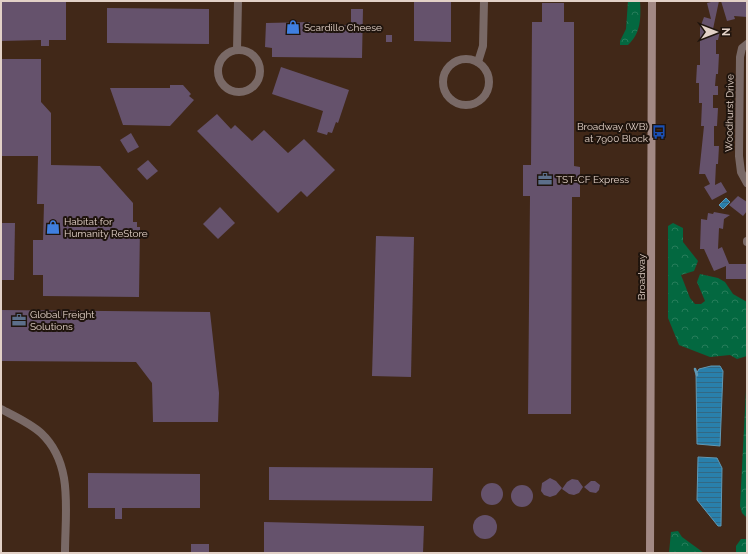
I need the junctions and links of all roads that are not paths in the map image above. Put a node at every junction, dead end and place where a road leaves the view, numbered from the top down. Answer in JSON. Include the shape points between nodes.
{"nodes":[{"id":1,"x":238,"y":1,"type":"edge"},
{"id":2,"x":484,"y":1,"type":"edge"},
{"id":3,"x":652,"y":1,"type":"edge"},
{"id":4,"x":747,"y":44,"type":"edge"},
{"id":5,"x":236,"y":50,"type":"junction"},
{"id":6,"x":478,"y":62,"type":"junction"},
{"id":7,"x":747,"y":183,"type":"edge"},
{"id":8,"x":1,"y":409,"type":"edge"},
{"id":9,"x":65,"y":553,"type":"edge"},
{"id":10,"x":650,"y":553,"type":"edge"}],
"edges":[{"from":1,"to":5,"type":"street"},
{"from":2,"to":6,"type":"street","via":[[483,46]]},
{"from":3,"to":10,"type":"street","name":"Broadway"},
{"from":4,"to":7,"type":"street","name":"Woodhurst Drive","via":[[742,48],[740,57],[739,156],[741,172]]},
{"from":5,"to":5,"type":"street","via":[[224,55],[220,61],[218,74],[224,86],[230,90],[244,92],[256,84],[260,71],[259,64],[250,53]]},
{"from":6,"to":6,"type":"street","via":[[463,59],[450,66],[443,80],[447,94],[452,100],[466,105],[473,104],[485,95],[489,81],[487,73]]},
{"from":8,"to":9,"type":"street","via":[[40,432],[54,447],[65,479]]}]}
